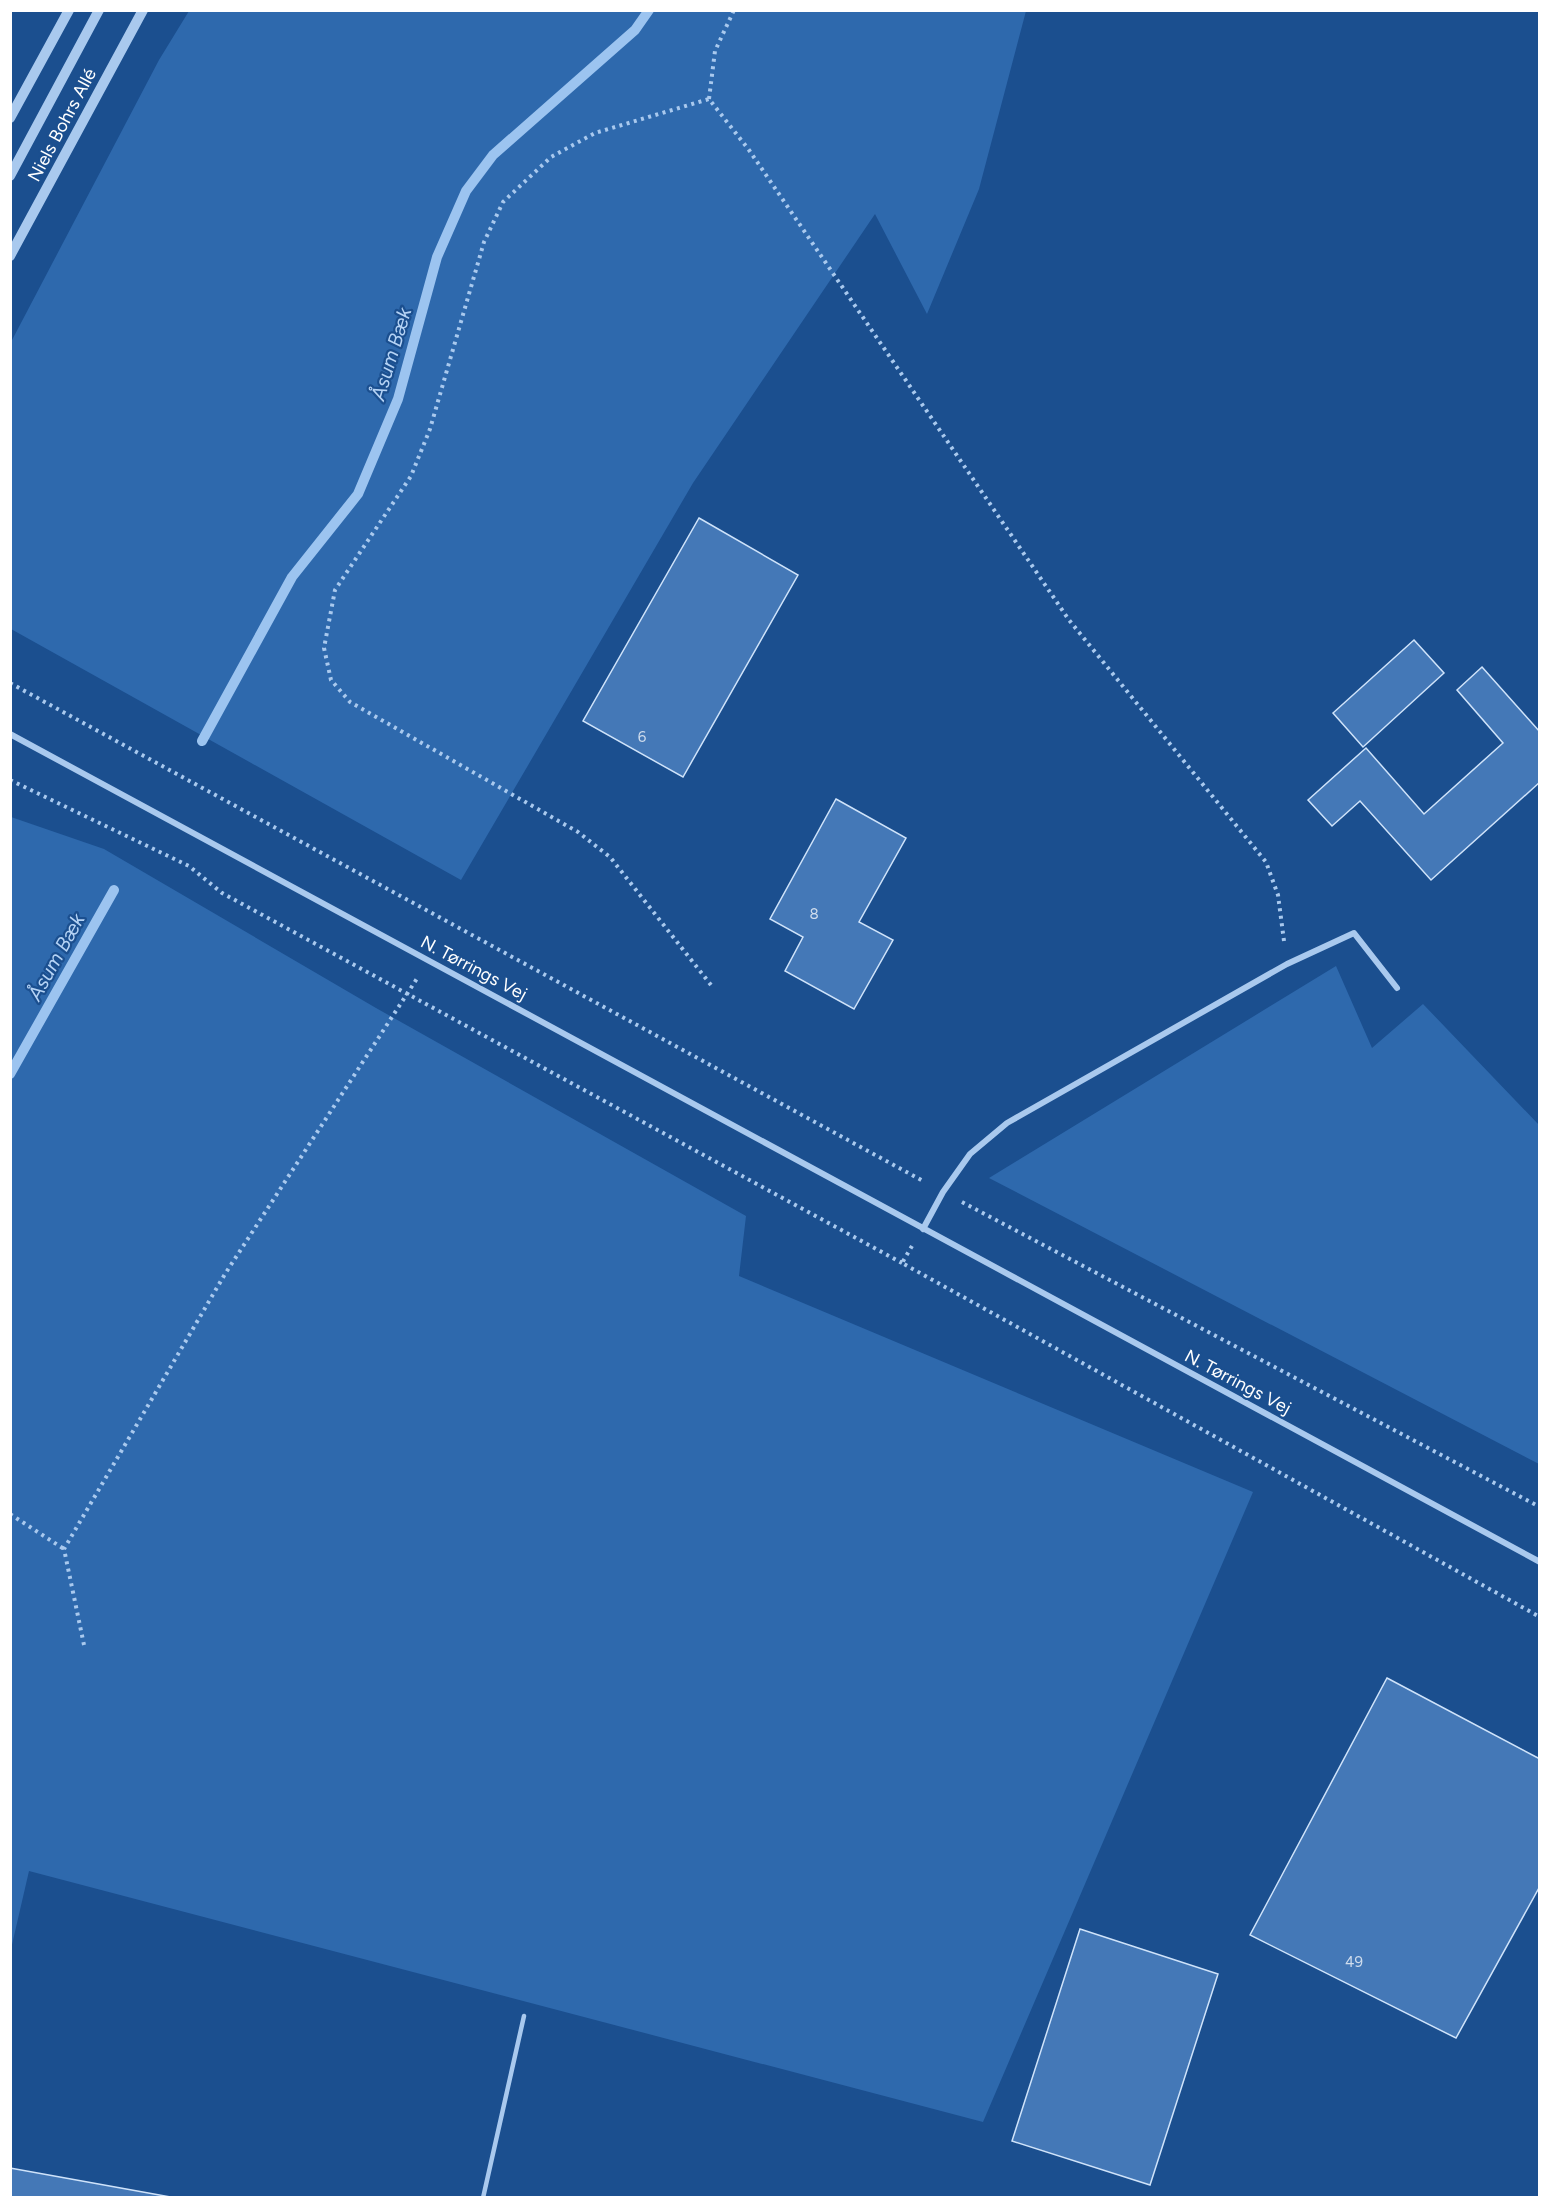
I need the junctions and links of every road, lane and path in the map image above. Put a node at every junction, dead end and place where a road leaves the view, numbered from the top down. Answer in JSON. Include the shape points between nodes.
{"nodes":[{"id":1,"x":69,"y":10,"type":"edge"},
{"id":2,"x":99,"y":10,"type":"edge"},
{"id":3,"x":143,"y":10,"type":"edge"},
{"id":4,"x":734,"y":10,"type":"edge"},
{"id":5,"x":709,"y":99,"type":"junction"},
{"id":6,"x":10,"y":118,"type":"edge"},
{"id":7,"x":10,"y":176,"type":"edge"},
{"id":8,"x":10,"y":256,"type":"edge"},
{"id":9,"x":10,"y":683,"type":"edge"},
{"id":10,"x":10,"y":734,"type":"edge"},
{"id":11,"x":10,"y":780,"type":"edge"},
{"id":12,"x":429,"y":961,"type":"junction"},
{"id":13,"x":1287,"y":964,"type":"junction"},
{"id":14,"x":711,"y":985,"type":"dead end"},
{"id":15,"x":1397,"y":988,"type":"dead end"},
{"id":16,"x":406,"y":995,"type":"junction"},
{"id":17,"x":943,"y":1192,"type":"junction"},
{"id":18,"x":923,"y":1228,"type":"junction"},
{"id":19,"x":902,"y":1263,"type":"junction"},
{"id":20,"x":1539,"y":1507,"type":"edge"},
{"id":21,"x":10,"y":1514,"type":"edge"},
{"id":22,"x":64,"y":1549,"type":"junction"},
{"id":23,"x":1539,"y":1562,"type":"edge"},
{"id":24,"x":1539,"y":1617,"type":"edge"},
{"id":25,"x":84,"y":1645,"type":"dead end"},
{"id":26,"x":524,"y":2016,"type":"dead end"},
{"id":27,"x":483,"y":2198,"type":"edge"}],
"edges":[{"from":1,"to":6,"type":"street"},
{"from":2,"to":7,"type":"street"},
{"from":3,"to":8,"type":"street","name":"Niels Bohrs Allé"},
{"from":4,"to":5,"type":"path","via":[[715,51]]},
{"from":5,"to":13,"type":"path","via":[[749,150],[1069,620],[1266,862],[1278,895]]},
{"from":5,"to":14,"type":"path","via":[[595,133],[550,157],[503,202],[484,242],[430,429],[411,476],[335,590],[324,648],[331,680],[350,702],[578,832],[610,857]]},
{"from":9,"to":17,"type":"path"},
{"from":10,"to":12,"type":"street","name":"N. Tørrings Vej"},
{"from":11,"to":16,"type":"path","via":[[189,866],[222,893]]},
{"from":12,"to":16,"type":"path"},
{"from":12,"to":18,"type":"street","name":"N. Tørrings Vej"},
{"from":13,"to":15,"type":"street","via":[[1354,933]]},
{"from":13,"to":17,"type":"street","via":[[1007,1123],[970,1154]]},
{"from":16,"to":19,"type":"path"},
{"from":16,"to":22,"type":"path","via":[[225,1274]]},
{"from":17,"to":18,"type":"street"},
{"from":17,"to":20,"type":"path"},
{"from":18,"to":19,"type":"path"},
{"from":18,"to":23,"type":"street","name":"N. Tørrings Vej"},
{"from":19,"to":24,"type":"path"},
{"from":21,"to":22,"type":"path"},
{"from":22,"to":25,"type":"path"},
{"from":26,"to":27,"type":"lane"}]}
